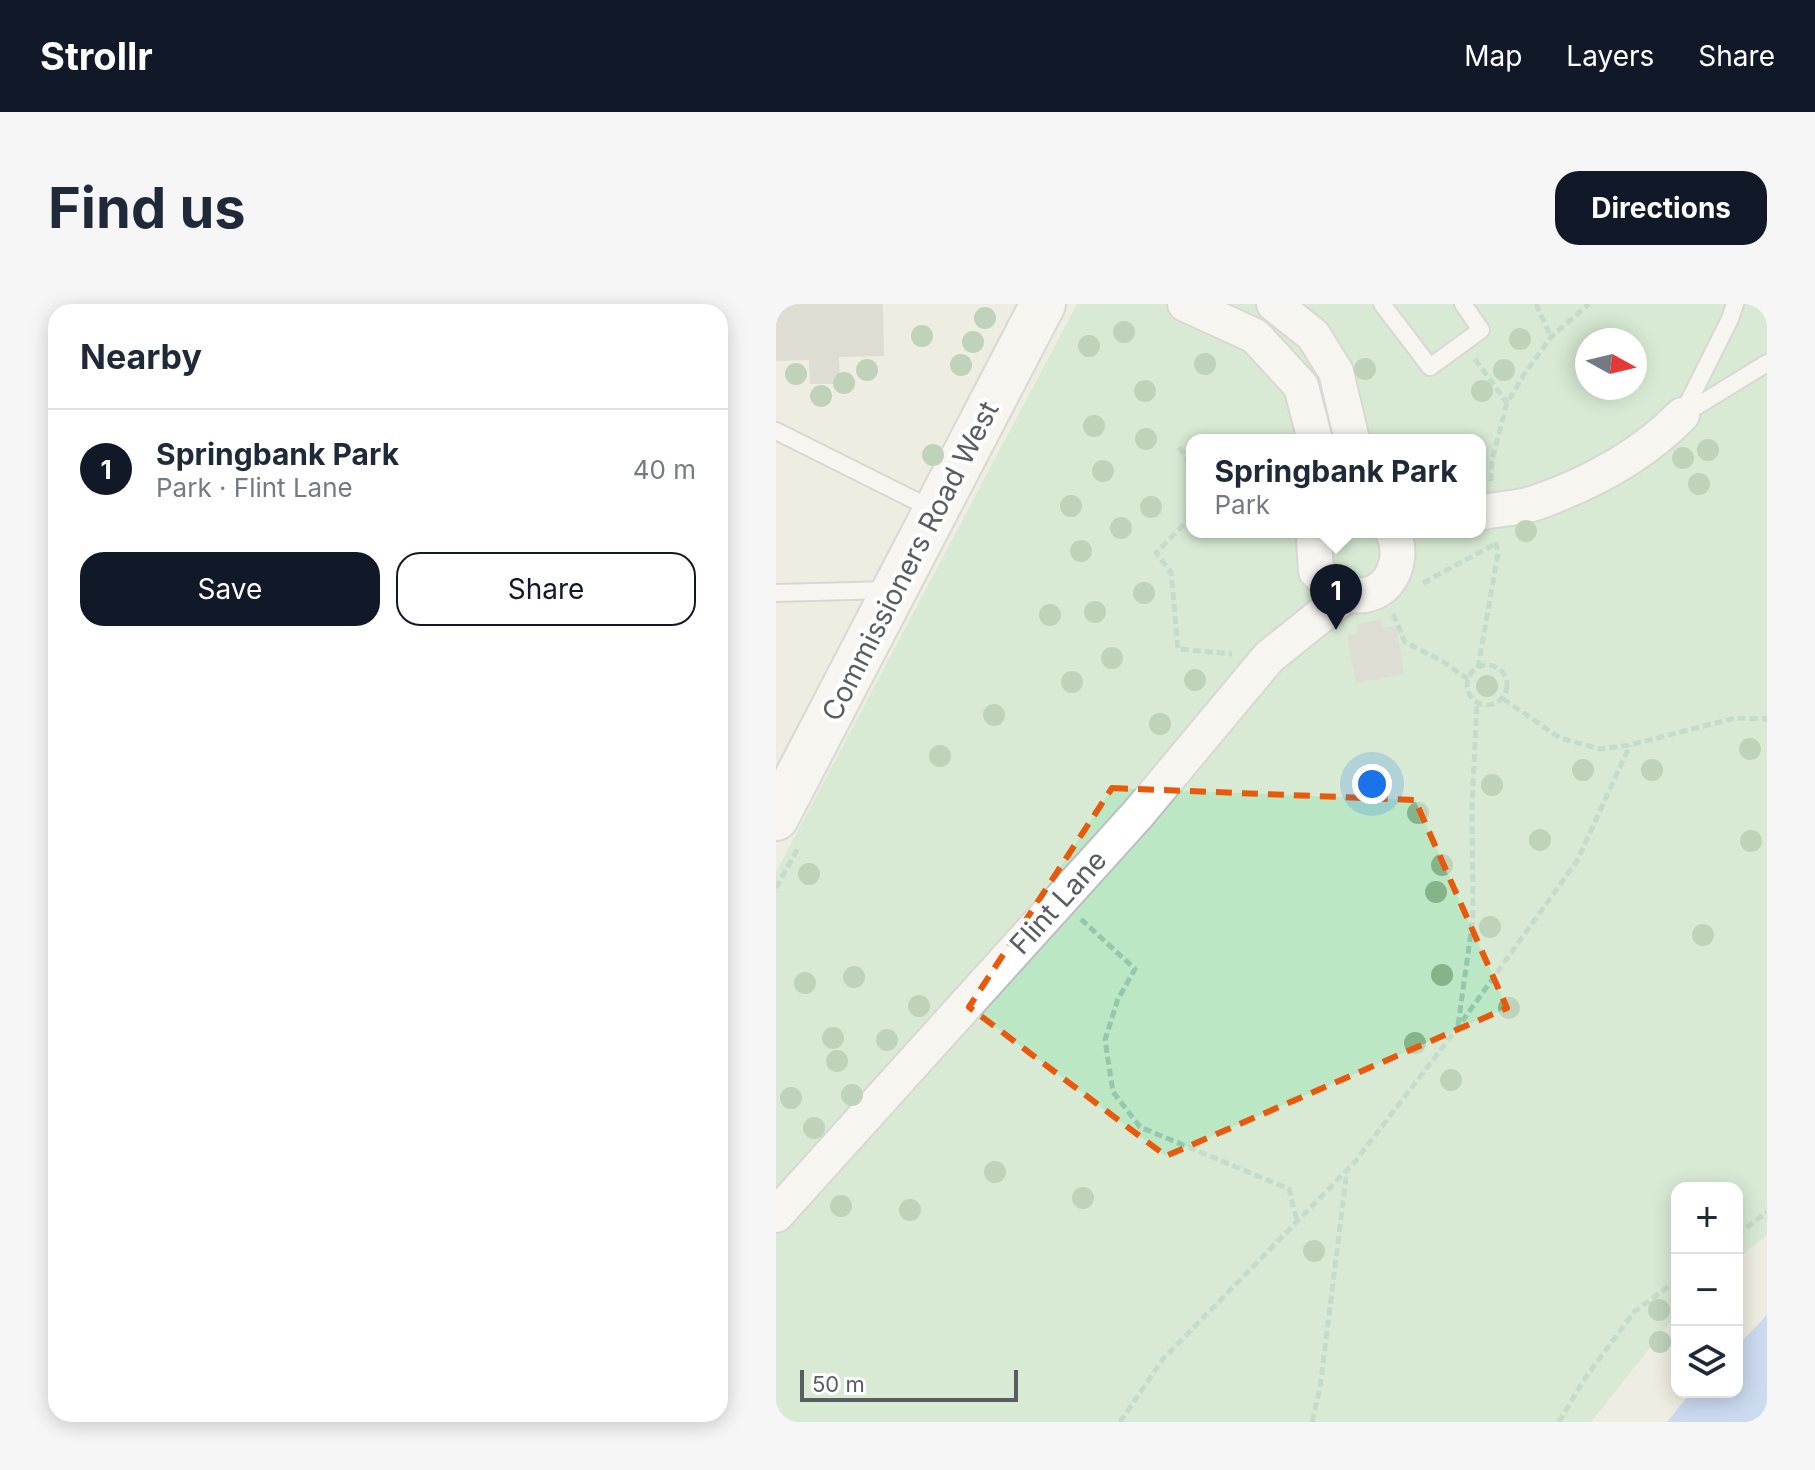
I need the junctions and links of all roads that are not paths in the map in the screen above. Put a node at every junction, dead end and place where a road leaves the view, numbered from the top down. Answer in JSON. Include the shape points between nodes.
{"nodes":[{"id":1,"x":1043,"y":304,"type":"edge"},
{"id":2,"x":1185,"y":304,"type":"edge"},
{"id":3,"x":1382,"y":304,"type":"edge"},
{"id":4,"x":1463,"y":304,"type":"edge"},
{"id":5,"x":1735,"y":304,"type":"edge"},
{"id":6,"x":1266,"y":317,"type":"edge"},
{"id":7,"x":1767,"y":363,"type":"edge"},
{"id":8,"x":1682,"y":415,"type":"junction"},
{"id":9,"x":776,"y":431,"type":"edge"},
{"id":10,"x":1313,"y":434,"type":"edge"},
{"id":11,"x":1351,"y":434,"type":"edge"},
{"id":12,"x":936,"y":510,"type":"junction"},
{"id":13,"x":1486,"y":511,"type":"edge"},
{"id":14,"x":1316,"y":538,"type":"edge"},
{"id":15,"x":1396,"y":538,"type":"edge"},
{"id":16,"x":894,"y":590,"type":"junction"},
{"id":17,"x":776,"y":593,"type":"edge"},
{"id":18,"x":1345,"y":596,"type":"junction"},
{"id":19,"x":776,"y":818,"type":"edge"},
{"id":20,"x":776,"y":1215,"type":"edge"}],
"edges":[{"from":1,"to":12,"type":"main road","name":"Commissioners Road West"},
{"from":2,"to":6,"type":"street"},
{"from":3,"to":4,"type":"lane","via":[[1430,367],[1481,330]]},
{"from":5,"to":8,"type":"lane"},
{"from":6,"to":10,"type":"street","via":[[1301,386]]},
{"from":6,"to":11,"type":"street","via":[[1313,335],[1336,372]]},
{"from":7,"to":8,"type":"lane"},
{"from":8,"to":13,"type":"street","via":[[1664,434],[1602,474],[1532,504]]},
{"from":9,"to":12,"type":"lane"},
{"from":12,"to":16,"type":"main road","name":"Commissioners Road West"},
{"from":14,"to":18,"type":"street","via":[[1316,571]]},
{"from":15,"to":18,"type":"street","via":[[1398,563],[1388,583],[1368,595]]},
{"from":16,"to":17,"type":"lane"},
{"from":16,"to":19,"type":"main road","name":"Commissioners Road West"},
{"from":18,"to":20,"type":"street","name":"Flint Lane","via":[[1269,657],[1138,814]]}]}
